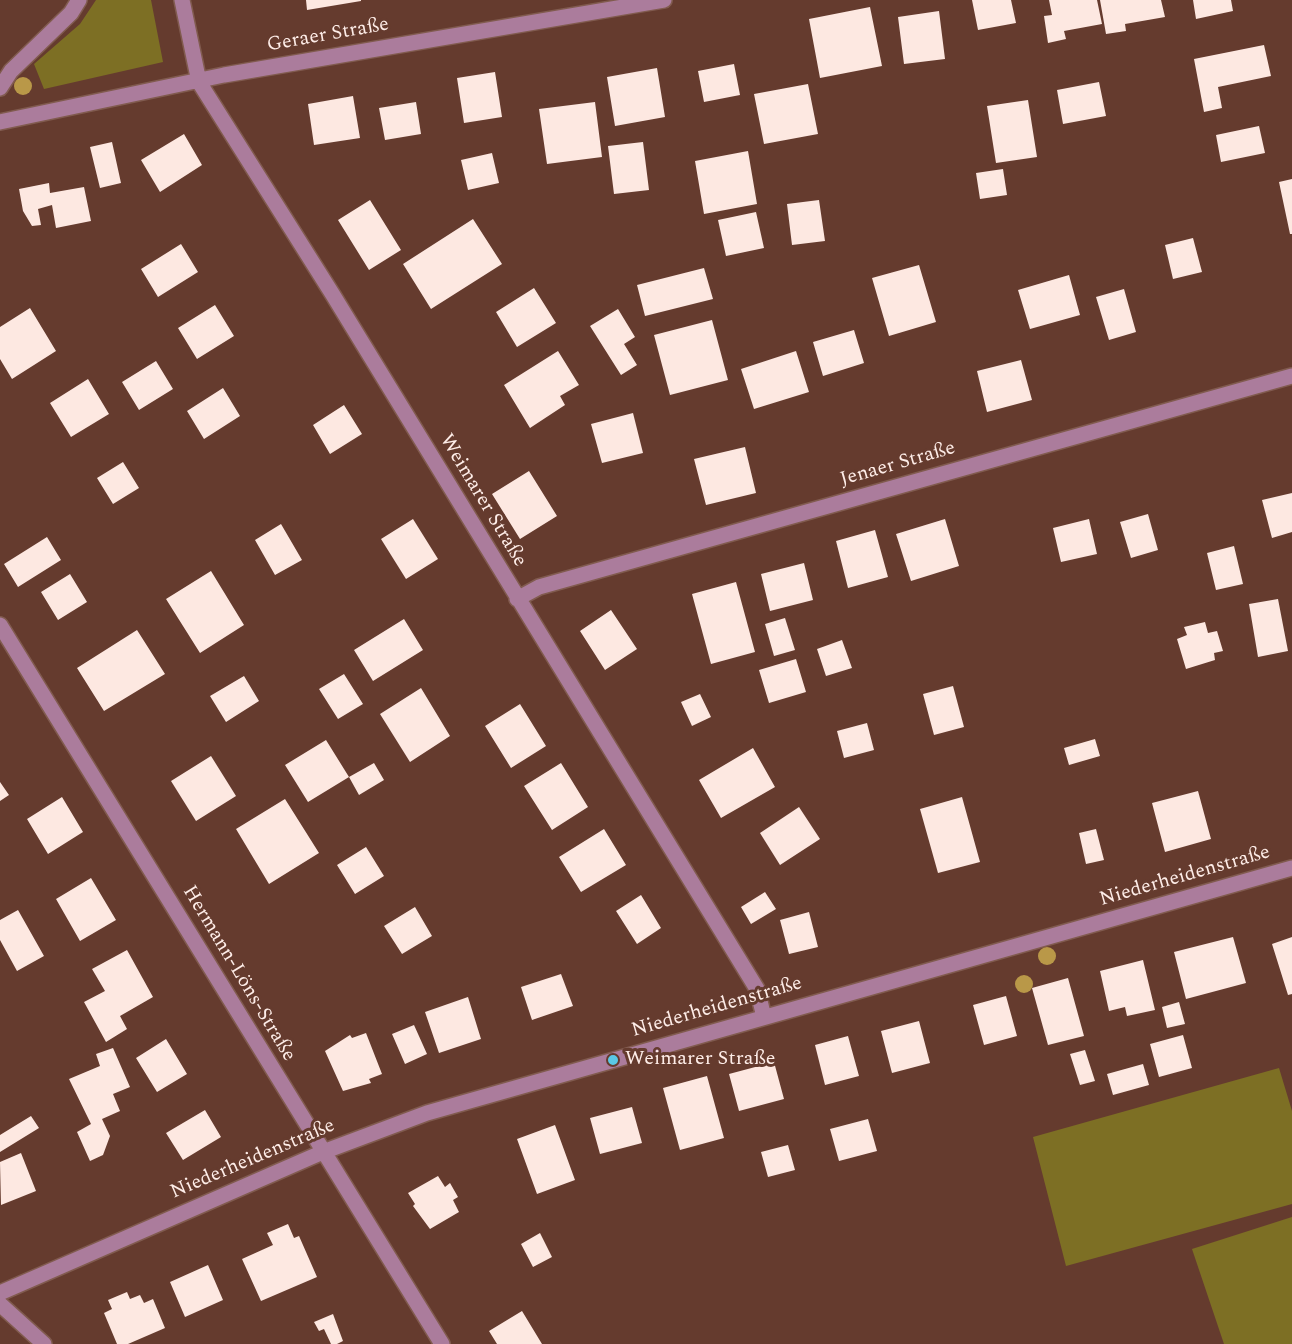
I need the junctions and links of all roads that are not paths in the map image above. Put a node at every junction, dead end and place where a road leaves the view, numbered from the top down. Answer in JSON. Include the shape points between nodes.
{"nodes":[{"id":1,"x":79,"y":0,"type":"edge"},
{"id":2,"x":182,"y":0,"type":"edge"},
{"id":3,"x":664,"y":0,"type":"edge"},
{"id":4,"x":199,"y":82,"type":"junction"},
{"id":5,"x":0,"y":88,"type":"edge"},
{"id":6,"x":0,"y":123,"type":"edge"},
{"id":7,"x":1292,"y":376,"type":"edge"},
{"id":8,"x":518,"y":599,"type":"junction"},
{"id":9,"x":0,"y":625,"type":"edge"},
{"id":10,"x":1292,"y":868,"type":"edge"},
{"id":11,"x":764,"y":1017,"type":"junction"},
{"id":12,"x":323,"y":1152,"type":"junction"},
{"id":13,"x":0,"y":1293,"type":"edge"},
{"id":14,"x":0,"y":1304,"type":"edge"},
{"id":15,"x":44,"y":1344,"type":"edge"},
{"id":16,"x":442,"y":1344,"type":"edge"}],
"edges":[{"from":1,"to":5,"type":"street","via":[[71,13],[11,71]]},
{"from":2,"to":4,"type":"street","name":"Weimarer Straße"},
{"from":3,"to":4,"type":"street","name":"Geraer Straße"},
{"from":4,"to":6,"type":"street","name":"Geraer Straße"},
{"from":4,"to":8,"type":"street","name":"Weimarer Straße"},
{"from":7,"to":8,"type":"street","name":"Jenaer Straße","via":[[540,587]]},
{"from":8,"to":11,"type":"street","name":"Weimarer Straße","via":[[757,989]]},
{"from":9,"to":12,"type":"street","name":"Hermann-Löns-Straße"},
{"from":10,"to":11,"type":"street","name":"Niederheidenstraße"},
{"from":11,"to":12,"type":"street","name":"Niederheidenstraße","via":[[428,1113]]},
{"from":12,"to":13,"type":"street","name":"Niederheidenstraße"},
{"from":12,"to":16,"type":"street","name":"Hermann-Löns-Straße"},
{"from":14,"to":15,"type":"street"}]}
